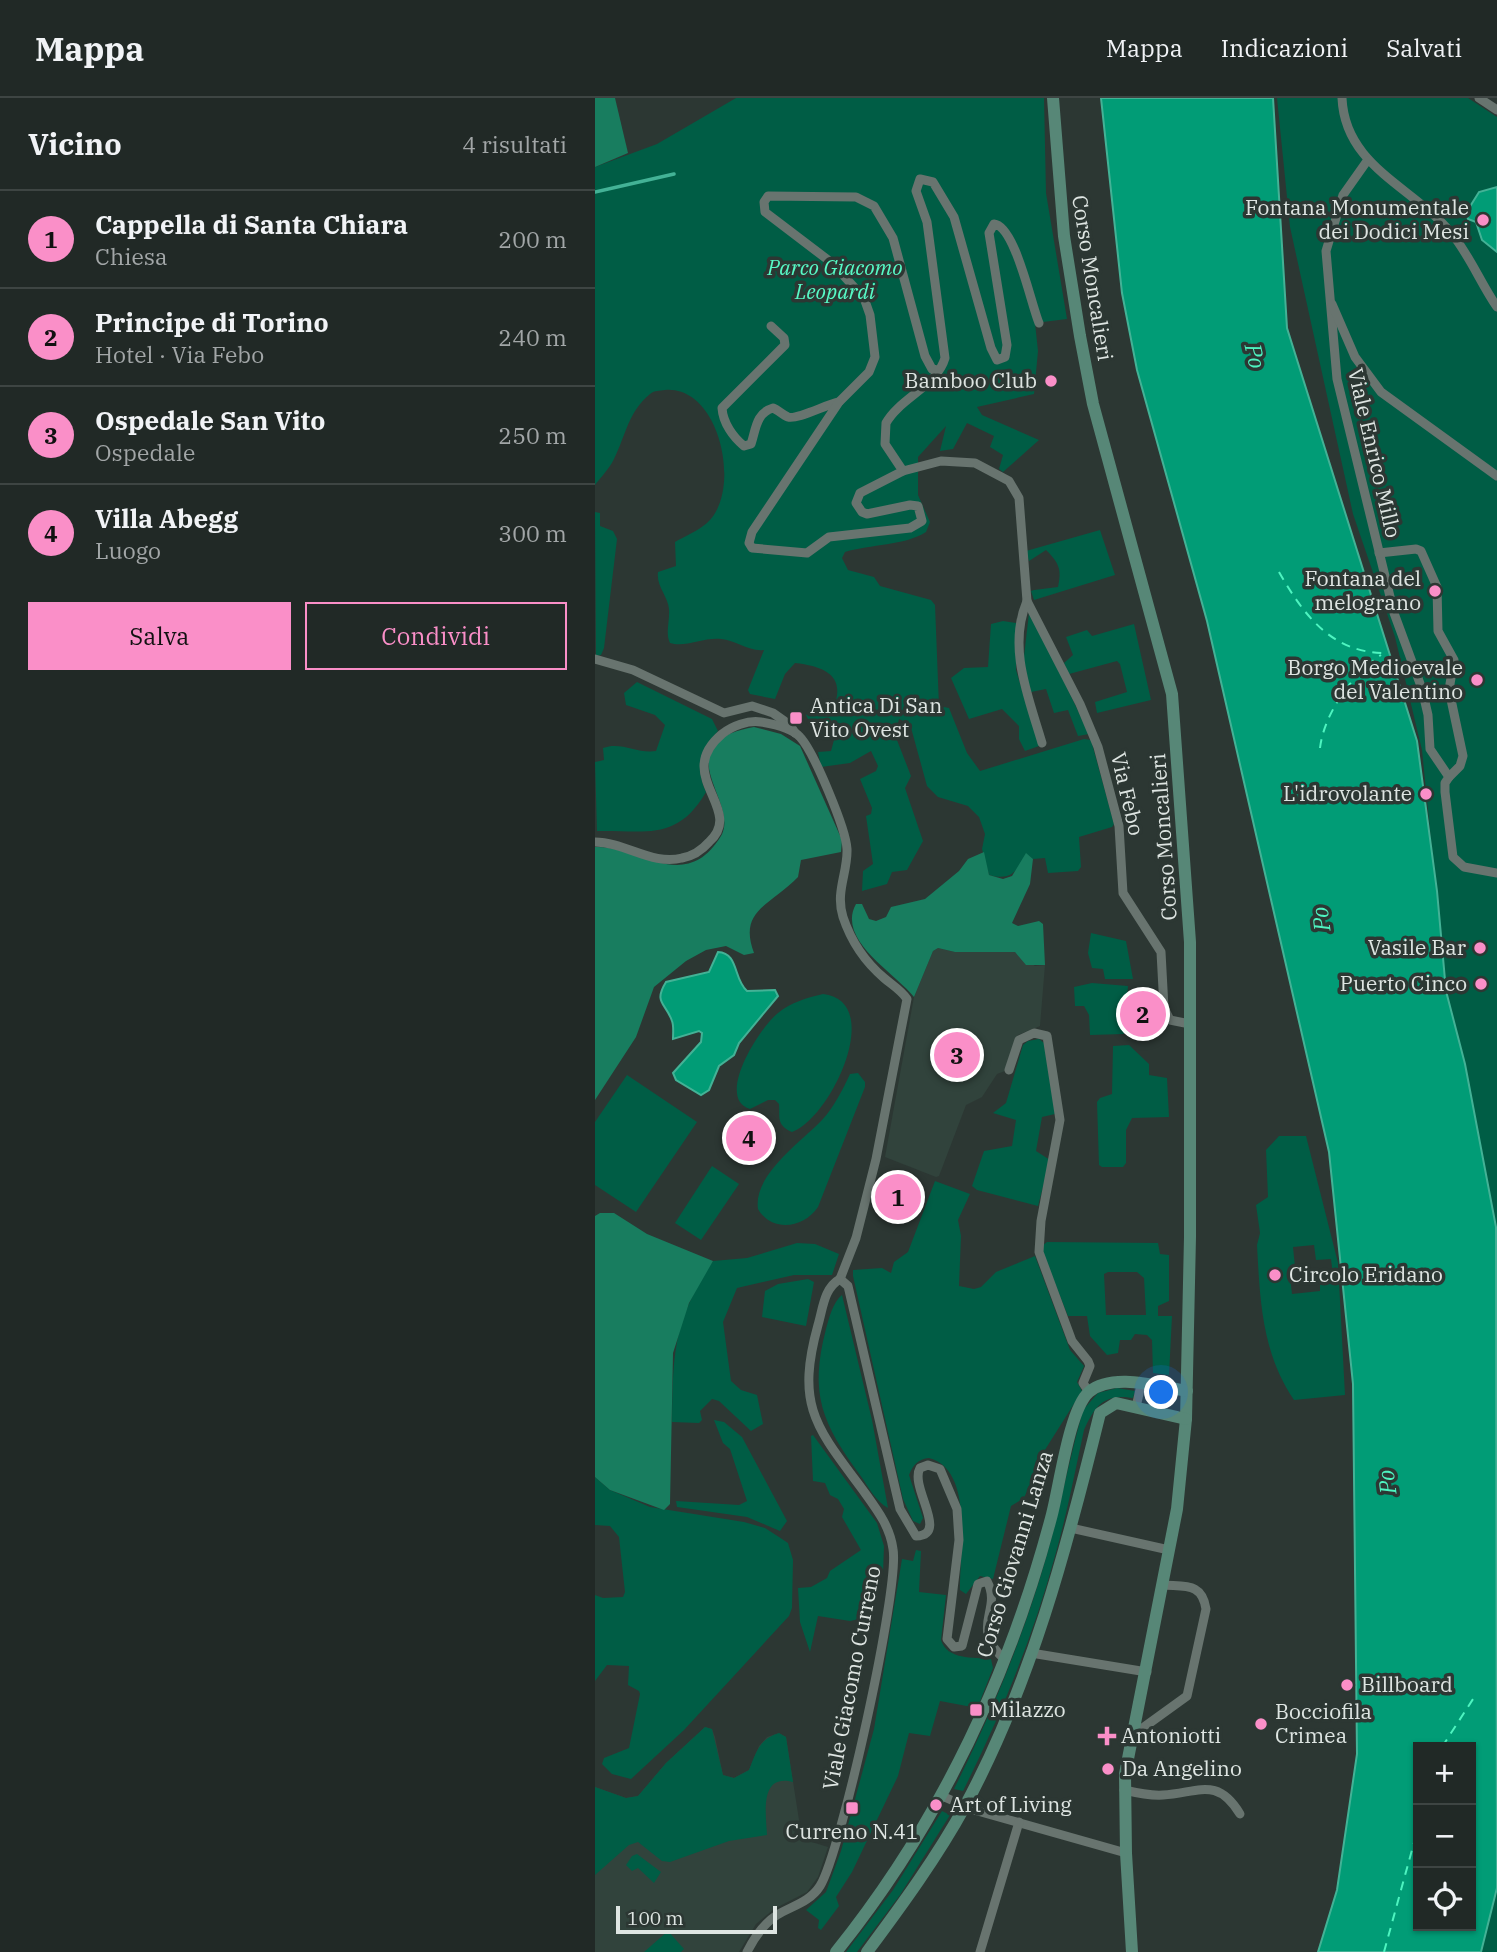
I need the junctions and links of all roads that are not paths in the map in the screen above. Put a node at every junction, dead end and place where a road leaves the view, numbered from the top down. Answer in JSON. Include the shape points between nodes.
{"nodes":[{"id":1,"x":1053,"y":98,"type":"edge"},
{"id":2,"x":1342,"y":98,"type":"edge"},
{"id":3,"x":1479,"y":98,"type":"edge"},
{"id":4,"x":1497,"y":110,"type":"edge"},
{"id":5,"x":1367,"y":161,"type":"junction"},
{"id":6,"x":1330,"y":299,"type":"junction"},
{"id":7,"x":1497,"y":307,"type":"edge"},
{"id":8,"x":1039,"y":323,"type":"dead end"},
{"id":9,"x":771,"y":326,"type":"dead end"},
{"id":10,"x":937,"y":370,"type":"junction"},
{"id":11,"x":839,"y":402,"type":"junction"},
{"id":12,"x":903,"y":471,"type":"junction"},
{"id":13,"x":1497,"y":476,"type":"edge"},
{"id":14,"x":1379,"y":553,"type":"junction"},
{"id":15,"x":1027,"y":601,"type":"junction"},
{"id":16,"x":595,"y":659,"type":"edge"},
{"id":17,"x":795,"y":733,"type":"junction"},
{"id":18,"x":1042,"y":743,"type":"dead end"},
{"id":19,"x":1449,"y":778,"type":"junction"},
{"id":20,"x":595,"y":842,"type":"edge"},
{"id":21,"x":1497,"y":873,"type":"edge"},
{"id":22,"x":1190,"y":1024,"type":"junction"},
{"id":23,"x":1009,"y":1070,"type":"dead end"},
{"id":24,"x":840,"y":1279,"type":"junction"},
{"id":25,"x":1141,"y":1385,"type":"junction"},
{"id":26,"x":1187,"y":1391,"type":"junction"},
{"id":27,"x":1089,"y":1392,"type":"junction"},
{"id":28,"x":1136,"y":1407,"type":"junction"},
{"id":29,"x":1186,"y":1419,"type":"junction"},
{"id":30,"x":1071,"y":1528,"type":"junction"},
{"id":31,"x":1169,"y":1550,"type":"junction"},
{"id":32,"x":1162,"y":1585,"type":"junction"},
{"id":33,"x":1031,"y":1653,"type":"junction"},
{"id":34,"x":1005,"y":1660,"type":"junction"},
{"id":35,"x":1147,"y":1672,"type":"junction"},
{"id":36,"x":1133,"y":1735,"type":"junction"},
{"id":37,"x":1124,"y":1790,"type":"junction"},
{"id":38,"x":942,"y":1796,"type":"junction"},
{"id":39,"x":965,"y":1806,"type":"junction"},
{"id":40,"x":1240,"y":1814,"type":"dead end"},
{"id":41,"x":1019,"y":1822,"type":"junction"},
{"id":42,"x":1126,"y":1853,"type":"junction"},
{"id":43,"x":878,"y":1946,"type":"edge"},
{"id":44,"x":747,"y":1952,"type":"edge"},
{"id":45,"x":836,"y":1952,"type":"edge"},
{"id":46,"x":867,"y":1952,"type":"edge"},
{"id":47,"x":980,"y":1952,"type":"edge"},
{"id":48,"x":1132,"y":1952,"type":"edge"}],
"edges":[{"from":1,"to":22,"type":"main road","name":"Corso Moncalieri","via":[[1064,236],[1093,404],[1172,694],[1189,928]]},
{"from":2,"to":5,"type":"street","via":[[1352,139]]},
{"from":3,"to":4,"type":"street"},
{"from":5,"to":6,"type":"street","name":"Viale Enrico Millo","via":[[1343,195],[1326,251]]},
{"from":5,"to":7,"type":"street","via":[[1436,216]]},
{"from":6,"to":13,"type":"street","via":[[1355,357],[1381,392]]},
{"from":6,"to":14,"type":"street","name":"Viale Enrico Millo","via":[[1339,386]]},
{"from":8,"to":10,"type":"street","via":[[1013,246],[999,224],[994,224],[989,233],[1007,345],[1005,357],[997,360],[954,217],[933,182],[920,179],[916,191],[927,222],[945,358]]},
{"from":9,"to":11,"type":"street","via":[[785,345],[722,408],[737,439],[744,446],[751,444],[760,417],[768,409],[797,418]]},
{"from":10,"to":11,"type":"street","via":[[925,356],[893,238],[874,206],[856,197],[768,197],[765,212],[832,263],[869,309],[875,357],[865,377]]},
{"from":10,"to":12,"type":"street","via":[[886,424],[885,444]]},
{"from":11,"to":12,"type":"street","name":"Via Febo","via":[[752,532],[751,546],[807,553],[829,537],[916,526],[922,521],[918,506],[867,514],[856,503],[860,493]]},
{"from":12,"to":15,"type":"street","name":"Via Febo","via":[[950,460],[975,463],[1012,485],[1019,498]]},
{"from":14,"to":19,"type":"street","name":"Viale Enrico Millo","via":[[1394,613],[1422,689],[1430,749]]},
{"from":14,"to":19,"type":"street","via":[[1422,551],[1437,587],[1438,631],[1453,654],[1449,690],[1463,755]]},
{"from":15,"to":18,"type":"street","name":"Via Febo","via":[[1021,620],[1019,667]]},
{"from":15,"to":22,"type":"street","name":"Via Febo","via":[[1098,747],[1119,827],[1123,892],[1161,952],[1164,1008],[1170,1020]]},
{"from":16,"to":17,"type":"street","via":[[633,670],[724,713],[752,706],[773,713]]},
{"from":17,"to":20,"type":"street","via":[[754,721],[725,732],[709,747],[702,770],[721,825],[714,838],[691,855],[668,860],[618,843]]},
{"from":17,"to":24,"type":"street","name":"Viale Giacomo Curreno","via":[[806,746],[846,834],[847,860],[840,890],[843,915],[867,962],[907,999],[873,1172]]},
{"from":19,"to":21,"type":"street","via":[[1445,792],[1453,857],[1465,867]]},
{"from":22,"to":26,"type":"main road","name":"Corso Moncalieri"},
{"from":23,"to":27,"type":"street","via":[[1019,1040],[1038,1032],[1047,1036],[1060,1120],[1039,1252],[1072,1341],[1090,1366],[1083,1383]]},
{"from":24,"to":34,"type":"street","via":[[848,1286],[900,1510],[916,1536],[929,1529],[931,1521],[916,1481],[920,1468],[927,1465],[940,1469],[957,1509],[958,1557],[947,1639],[954,1647],[962,1646],[978,1584],[987,1581],[991,1592],[987,1638]]},
{"from":24,"to":44,"type":"street","name":"Viale Giacomo Curreno","via":[[828,1289],[812,1349],[809,1397],[817,1425],[881,1514],[889,1532],[894,1572],[865,1725],[830,1866],[818,1890],[769,1921]]},
{"from":25,"to":26,"type":"main road"},
{"from":25,"to":27,"type":"main road","via":[[1114,1382]]},
{"from":25,"to":28,"type":"street"},
{"from":26,"to":29,"type":"main road","name":"Corso Moncalieri"},
{"from":27,"to":34,"type":"main road","name":"Corso Giovanni Lanza","via":[[1077,1411],[1051,1518]]},
{"from":28,"to":29,"type":"main road","name":"Corso Giovanni Lanza"},
{"from":28,"to":30,"type":"main road","name":"Corso Giovanni Lanza","via":[[1116,1403],[1100,1413]]},
{"from":29,"to":31,"type":"main road","name":"Corso Moncalieri"},
{"from":30,"to":31,"type":"street"},
{"from":30,"to":33,"type":"main road","name":"Corso Giovanni Lanza"},
{"from":31,"to":32,"type":"main road","name":"Corso Moncalieri"},
{"from":32,"to":35,"type":"main road","name":"Corso Moncalieri"},
{"from":32,"to":36,"type":"street","via":[[1199,1589],[1206,1608],[1187,1696]]},
{"from":33,"to":35,"type":"street"},
{"from":33,"to":39,"type":"main road","name":"Corso Giovanni Lanza"},
{"from":34,"to":38,"type":"main road","name":"Corso Giovanni Lanza"},
{"from":35,"to":36,"type":"main road","name":"Corso Moncalieri"},
{"from":36,"to":37,"type":"main road","name":"Corso Moncalieri"},
{"from":37,"to":40,"type":"street","via":[[1162,1795],[1212,1788],[1231,1800]]},
{"from":37,"to":42,"type":"main road","name":"Corso Moncalieri"},
{"from":38,"to":39,"type":"street"},
{"from":38,"to":45,"type":"main road","name":"Corso Giovanni Lanza","via":[[878,1898]]},
{"from":39,"to":41,"type":"street"},
{"from":39,"to":43,"type":"main road","name":"Corso Giovanni Lanza"},
{"from":41,"to":42,"type":"street"},
{"from":41,"to":47,"type":"street"},
{"from":42,"to":48,"type":"main road","name":"Corso Moncalieri"},
{"from":43,"to":46,"type":"main road","name":"Corso Giovanni Lanza"}]}
